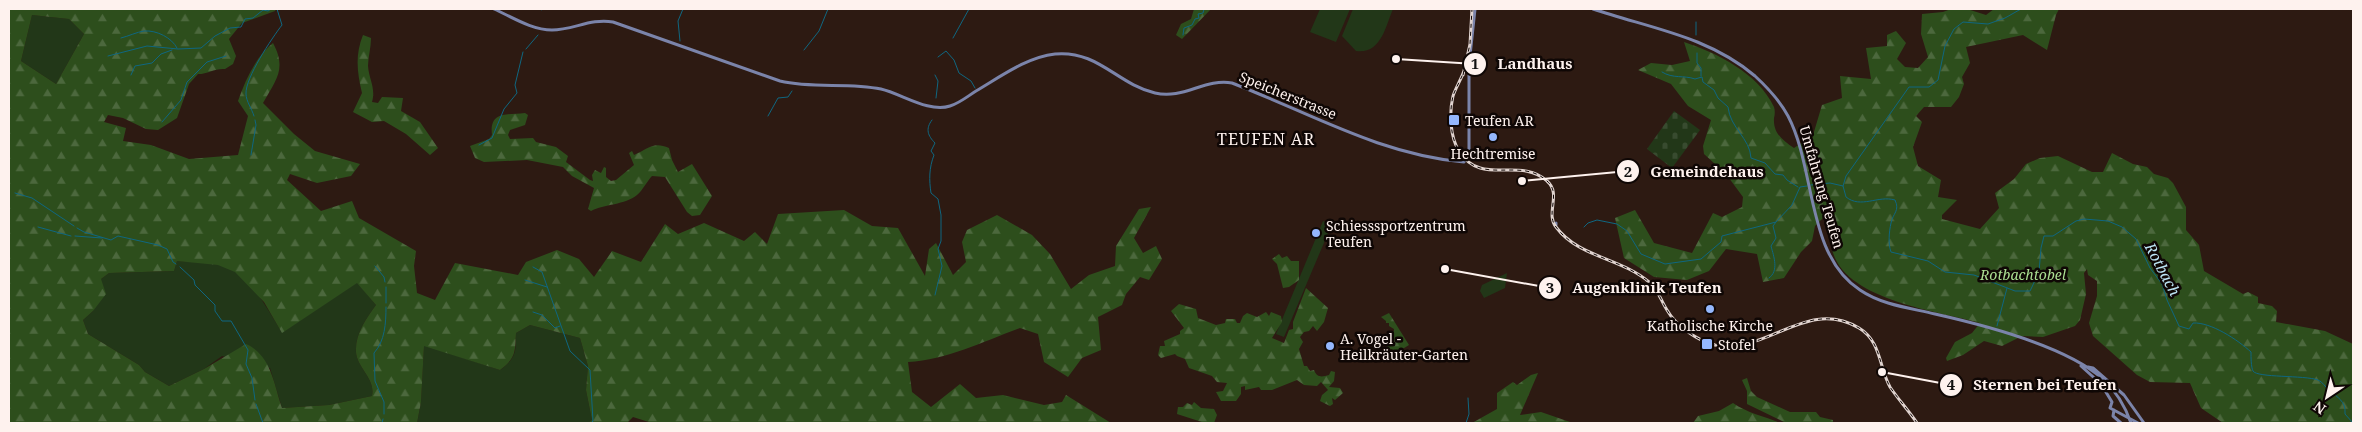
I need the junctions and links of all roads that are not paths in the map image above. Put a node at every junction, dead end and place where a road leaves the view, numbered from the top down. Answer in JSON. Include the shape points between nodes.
{"nodes":[{"id":1,"x":494,"y":9,"type":"edge"},
{"id":2,"x":1475,"y":9,"type":"edge"},
{"id":3,"x":1592,"y":9,"type":"edge"},
{"id":4,"x":2073,"y":360,"type":"junction"},
{"id":5,"x":2087,"y":367,"type":"junction"},
{"id":6,"x":2112,"y":409,"type":"junction"},
{"id":7,"x":2142,"y":419,"type":"junction"},
{"id":8,"x":2121,"y":423,"type":"edge"},
{"id":9,"x":2131,"y":423,"type":"edge"},
{"id":10,"x":2138,"y":423,"type":"edge"},
{"id":11,"x":2144,"y":423,"type":"edge"}],
"edges":[{"from":1,"to":2,"type":"main road","name":"Speicherstrasse","via":[[537,27],[553,30],[606,21],[780,81],[802,85],[859,86],[933,106],[949,106],[1027,62],[1054,54],[1073,54],[1097,61],[1138,87],[1156,93],[1181,94],[1213,82],[1232,83],[1385,147],[1463,162],[1467,160],[1468,66]]},
{"from":3,"to":4,"type":"main road","name":"Umfahrung Teufen","via":[[1672,32],[1719,52],[1769,90],[1792,124],[1823,238],[1837,268],[1854,286],[1880,300],[1965,321]]},
{"from":4,"to":5,"type":"main road","name":"Umfahrung Teufen"},
{"from":4,"to":6,"type":"main road","via":[[2104,387]]},
{"from":5,"to":7,"type":"main road","via":[[2111,382]]},
{"from":5,"to":9,"type":"main road","name":"Umfahrung Teufen","via":[[2106,382]]},
{"from":6,"to":8,"type":"main road"},
{"from":6,"to":10,"type":"main road"},
{"from":7,"to":10,"type":"main road"},
{"from":7,"to":11,"type":"main road"}]}
